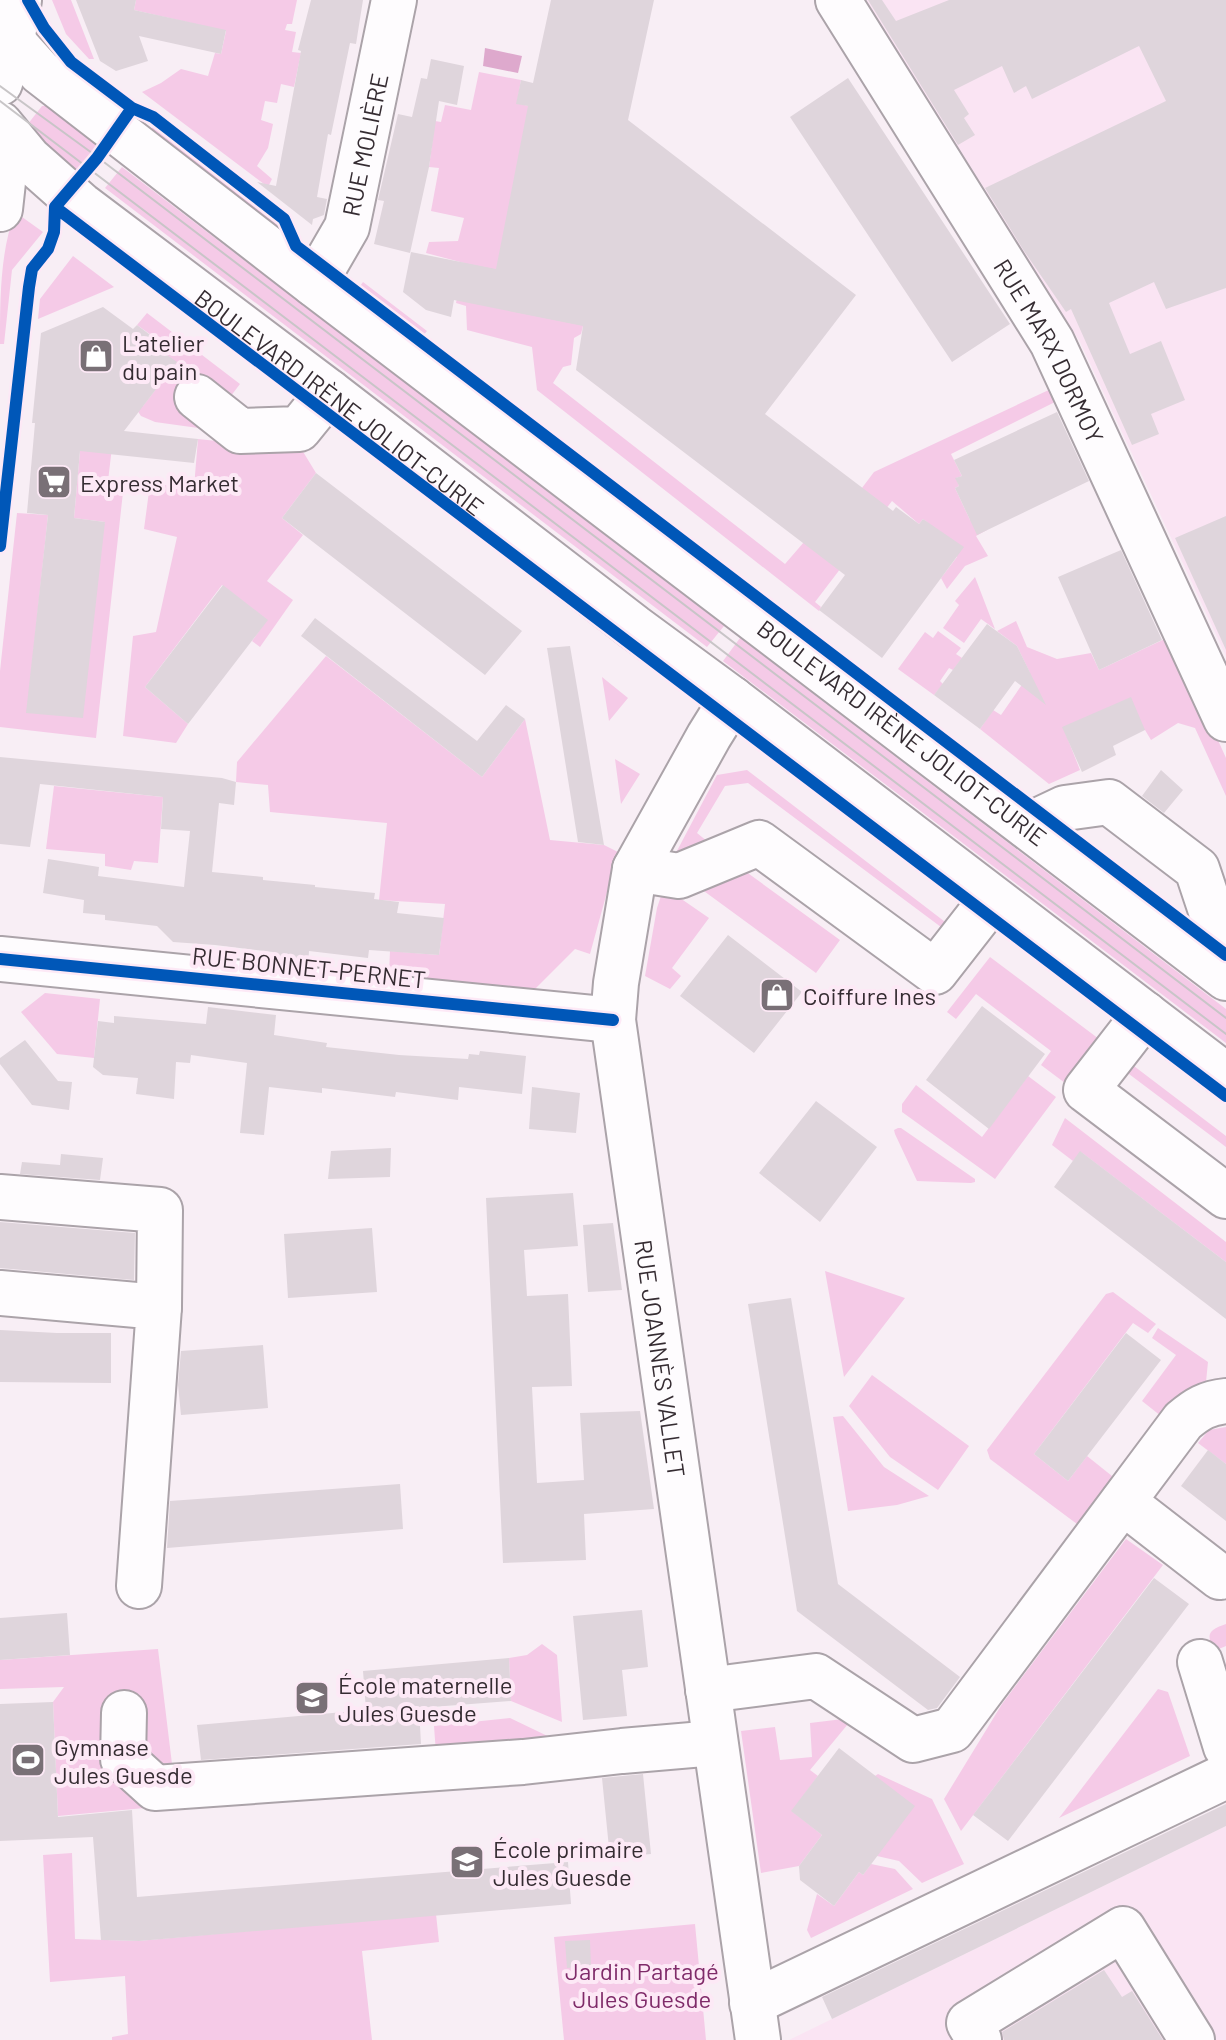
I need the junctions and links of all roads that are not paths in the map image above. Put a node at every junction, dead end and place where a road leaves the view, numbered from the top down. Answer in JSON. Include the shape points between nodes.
{"nodes":[{"id":1,"x":394,"y":0,"type":"edge"},
{"id":2,"x":838,"y":0,"type":"edge"},
{"id":3,"x":11,"y":20,"type":"edge"},
{"id":4,"x":0,"y":83,"type":"edge"},
{"id":5,"x":0,"y":124,"type":"edge"},
{"id":6,"x":0,"y":145,"type":"edge"},
{"id":7,"x":0,"y":209,"type":"edge"},
{"id":8,"x":314,"y":284,"type":"junction"},
{"id":9,"x":329,"y":392,"type":"junction"},
{"id":10,"x":197,"y":397,"type":"dead end"},
{"id":11,"x":732,"y":699,"type":"junction"},
{"id":12,"x":1226,"y":719,"type":"edge"},
{"id":13,"x":1027,"y":826,"type":"junction"},
{"id":14,"x":635,"y":869,"type":"junction"},
{"id":15,"x":992,"y":899,"type":"junction"},
{"id":16,"x":0,"y":959,"type":"edge"},
{"id":17,"x":1216,"y":971,"type":"edge"},
{"id":18,"x":1145,"y":1014,"type":"junction"},
{"id":19,"x":613,"y":1020,"type":"junction"},
{"id":20,"x":1226,"y":1076,"type":"edge"},
{"id":21,"x":1226,"y":1196,"type":"edge"},
{"id":22,"x":0,"y":1197,"type":"edge"},
{"id":23,"x":0,"y":1293,"type":"edge"},
{"id":24,"x":159,"y":1307,"type":"junction"},
{"id":25,"x":1226,"y":1401,"type":"edge"},
{"id":26,"x":1123,"y":1502,"type":"junction"},
{"id":27,"x":1220,"y":1577,"type":"dead end"},
{"id":28,"x":139,"y":1586,"type":"dead end"},
{"id":29,"x":1200,"y":1662,"type":"dead end"},
{"id":30,"x":708,"y":1690,"type":"junction"},
{"id":31,"x":124,"y":1713,"type":"dead end"},
{"id":32,"x":715,"y":1743,"type":"junction"},
{"id":33,"x":1226,"y":1747,"type":"edge"},
{"id":34,"x":1226,"y":1776,"type":"edge"},
{"id":35,"x":755,"y":2021,"type":"edge"},
{"id":36,"x":1226,"y":2033,"type":"edge"},
{"id":37,"x":979,"y":2040,"type":"edge"},
{"id":38,"x":1192,"y":2040,"type":"edge"},
{"id":39,"x":1216,"y":2040,"type":"edge"}],
"edges":[{"from":1,"to":8,"type":"street","name":"RUE MOLIÈRE","via":[[347,227]]},
{"from":2,"to":12,"type":"street","name":"RUE MARX DORMOY","via":[[1052,342]]},
{"from":3,"to":4,"type":"street"},
{"from":3,"to":8,"type":"street","name":"BOULEVARD IRÈNE JOLIOT-CURIE","via":[[40,72]]},
{"from":5,"to":9,"type":"street","name":"BOULEVARD IRÈNE JOLIOT-CURIE","via":[[66,193]]},
{"from":6,"to":7,"type":"street","via":[[5,164]]},
{"from":8,"to":13,"type":"street","name":"BOULEVARD IRÈNE JOLIOT-CURIE"},
{"from":9,"to":10,"type":"street","via":[[299,429],[240,431]]},
{"from":9,"to":11,"type":"street","name":"BOULEVARD IRÈNE JOLIOT-CURIE"},
{"from":11,"to":14,"type":"street","name":"RUE JOANNÈS VALLET"},
{"from":11,"to":15,"type":"street","name":"BOULEVARD IRÈNE JOLIOT-CURIE"},
{"from":13,"to":17,"type":"street","name":"BOULEVARD IRÈNE JOLIOT-CURIE"},
{"from":13,"to":17,"type":"street","via":[[1065,808],[1109,802],[1185,859],[1197,869],[1215,923]]},
{"from":14,"to":15,"type":"street","via":[[679,876],[759,843],[935,972]]},
{"from":14,"to":19,"type":"street","name":"RUE JOANNÈS VALLET"},
{"from":15,"to":18,"type":"street","name":"BOULEVARD IRÈNE JOLIOT-CURIE"},
{"from":16,"to":19,"type":"street","name":"RUE BONNET-PERNET"},
{"from":18,"to":20,"type":"street","name":"BOULEVARD IRÈNE JOLIOT-CURIE"},
{"from":18,"to":21,"type":"street","via":[[1086,1090]]},
{"from":19,"to":30,"type":"street","name":"RUE JOANNÈS VALLET"},
{"from":22,"to":24,"type":"street","via":[[160,1210]]},
{"from":23,"to":24,"type":"street"},
{"from":24,"to":28,"type":"street"},
{"from":25,"to":26,"type":"street","via":[[1197,1408],[1183,1421]]},
{"from":26,"to":27,"type":"street"},
{"from":26,"to":30,"type":"street","via":[[952,1730],[913,1740],[816,1676]]},
{"from":29,"to":33,"type":"street"},
{"from":30,"to":32,"type":"street","name":"RUE JOANNÈS VALLET"},
{"from":31,"to":32,"type":"street","via":[[123,1759],[155,1788]]},
{"from":32,"to":35,"type":"street","name":"RUE JOANNÈS VALLET"},
{"from":34,"to":35,"type":"street"},
{"from":36,"to":39,"type":"street"},
{"from":37,"to":38,"type":"street","via":[[969,2023],[1123,1929]]}]}
